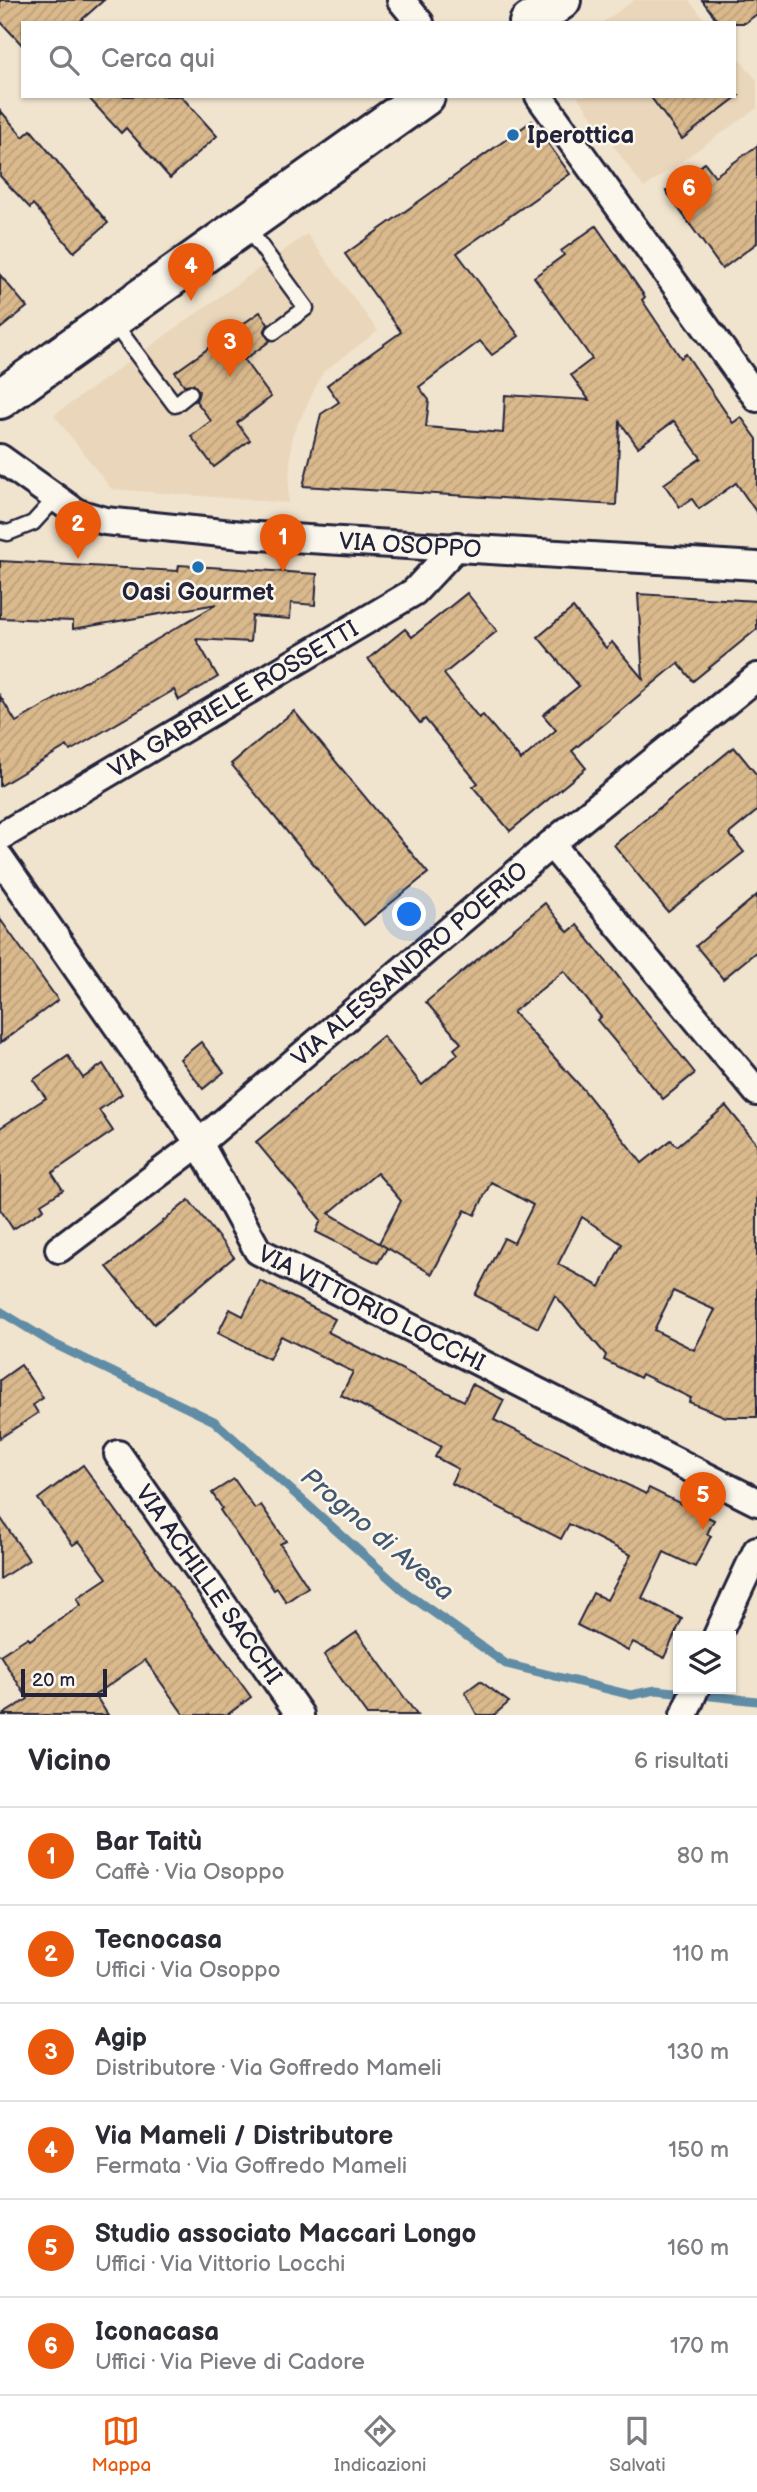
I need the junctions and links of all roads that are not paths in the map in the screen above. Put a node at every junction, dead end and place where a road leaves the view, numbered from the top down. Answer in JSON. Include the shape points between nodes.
{"nodes":[{"id":1,"x":401,"y":0,"type":"edge"},
{"id":2,"x":561,"y":0,"type":"edge"},
{"id":3,"x":418,"y":21,"type":"edge"},
{"id":4,"x":532,"y":21,"type":"edge"},
{"id":5,"x":422,"y":98,"type":"edge"},
{"id":6,"x":540,"y":98,"type":"edge"},
{"id":7,"x":245,"y":225,"type":"junction"},
{"id":8,"x":111,"y":320,"type":"junction"},
{"id":9,"x":274,"y":332,"type":"dead end"},
{"id":10,"x":190,"y":393,"type":"dead end"},
{"id":11,"x":757,"y":398,"type":"edge"},
{"id":12,"x":0,"y":399,"type":"edge"},
{"id":13,"x":0,"y":458,"type":"edge"},
{"id":14,"x":55,"y":499,"type":"junction"},
{"id":15,"x":0,"y":531,"type":"edge"},
{"id":16,"x":457,"y":546,"type":"junction"},
{"id":17,"x":757,"y":566,"type":"edge"},
{"id":18,"x":757,"y":677,"type":"edge"},
{"id":19,"x":0,"y":837,"type":"edge"},
{"id":20,"x":551,"y":844,"type":"junction"},
{"id":21,"x":0,"y":858,"type":"edge"},
{"id":22,"x":757,"y":1092,"type":"edge"},
{"id":23,"x":199,"y":1143,"type":"junction"},
{"id":24,"x":59,"y":1249,"type":"dead end"},
{"id":25,"x":118,"y":1454,"type":"dead end"},
{"id":26,"x":757,"y":1502,"type":"edge"},
{"id":27,"x":757,"y":1550,"type":"edge"},
{"id":28,"x":719,"y":1631,"type":"edge"},
{"id":29,"x":693,"y":1694,"type":"edge"},
{"id":30,"x":300,"y":1715,"type":"edge"},
{"id":31,"x":684,"y":1715,"type":"edge"}],
"edges":[{"from":1,"to":3,"type":"street"},
{"from":2,"to":4,"type":"main road"},
{"from":5,"to":7,"type":"main road"},
{"from":6,"to":11,"type":"street"},
{"from":7,"to":8,"type":"main road"},
{"from":7,"to":9,"type":"lane","via":[[306,308]]},
{"from":8,"to":10,"type":"lane","via":[[175,405]]},
{"from":8,"to":12,"type":"main road"},
{"from":13,"to":14,"type":"street","name":"VIA OSOPPO"},
{"from":14,"to":15,"type":"lane","via":[[33,523],[9,533]]},
{"from":14,"to":16,"type":"street","name":"VIA OSOPPO","via":[[77,513],[105,521],[242,535]]},
{"from":16,"to":17,"type":"street","name":"VIA OSOPPO"},
{"from":16,"to":19,"type":"street","name":"VIA GABRIELE ROSSETTI","via":[[414,592]]},
{"from":18,"to":20,"type":"street","name":"VIA ALESSANDRO POERIO"},
{"from":20,"to":22,"type":"street"},
{"from":20,"to":23,"type":"street","name":"VIA ALESSANDRO POERIO"},
{"from":21,"to":23,"type":"street","name":"VIA VITTORIO LOCCHI"},
{"from":23,"to":24,"type":"street","name":"VIA ALESSANDRO POERIO"},
{"from":23,"to":26,"type":"street","name":"VIA VITTORIO LOCCHI","via":[[258,1251]]},
{"from":25,"to":30,"type":"street","name":"VIA ACHILLE SACCHI"},
{"from":27,"to":28,"type":"street"},
{"from":29,"to":31,"type":"street"}]}
